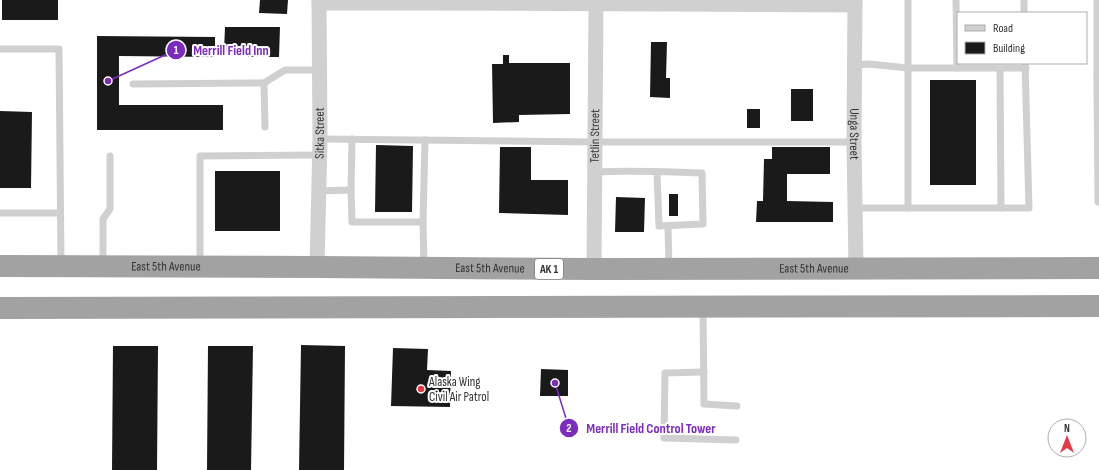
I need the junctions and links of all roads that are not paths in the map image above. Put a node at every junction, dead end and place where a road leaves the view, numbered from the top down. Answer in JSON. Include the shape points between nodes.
{"nodes":[{"id":1,"x":908,"y":0,"type":"edge"},
{"id":2,"x":956,"y":0,"type":"edge"},
{"id":3,"x":1024,"y":0,"type":"edge"},
{"id":4,"x":1097,"y":0,"type":"edge"},
{"id":5,"x":433,"y":1,"type":"edge"},
{"id":6,"x":319,"y":2,"type":"edge"},
{"id":7,"x":855,"y":2,"type":"edge"},
{"id":8,"x":596,"y":3,"type":"junction"},
{"id":9,"x":1024,"y":12,"type":"edge"},
{"id":10,"x":0,"y":49,"type":"edge"},
{"id":11,"x":855,"y":65,"type":"junction"},
{"id":12,"x":1026,"y":65,"type":"edge"},
{"id":13,"x":908,"y":68,"type":"junction"},
{"id":14,"x":957,"y":68,"type":"junction"},
{"id":15,"x":1000,"y":68,"type":"junction"},
{"id":16,"x":319,"y":70,"type":"junction"},
{"id":17,"x":1098,"y":80,"type":"edge"},
{"id":18,"x":264,"y":83,"type":"junction"},
{"id":19,"x":133,"y":84,"type":"dead end"},
{"id":20,"x":265,"y":127,"type":"dead end"},
{"id":21,"x":320,"y":139,"type":"junction"},
{"id":22,"x":352,"y":139,"type":"junction"},
{"id":23,"x":425,"y":140,"type":"junction"},
{"id":24,"x":595,"y":142,"type":"junction"},
{"id":25,"x":854,"y":142,"type":"junction"},
{"id":26,"x":320,"y":155,"type":"junction"},
{"id":27,"x":110,"y":156,"type":"dead end"},
{"id":28,"x":595,"y":172,"type":"junction"},
{"id":29,"x":657,"y":172,"type":"junction"},
{"id":30,"x":351,"y":190,"type":"junction"},
{"id":31,"x":319,"y":191,"type":"junction"},
{"id":32,"x":1099,"y":202,"type":"edge"},
{"id":33,"x":855,"y":208,"type":"junction"},
{"id":34,"x":908,"y":208,"type":"junction"},
{"id":35,"x":1001,"y":208,"type":"junction"},
{"id":36,"x":0,"y":213,"type":"edge"},
{"id":37,"x":60,"y":213,"type":"junction"},
{"id":38,"x":423,"y":222,"type":"junction"},
{"id":39,"x":668,"y":226,"type":"junction"},
{"id":40,"x":0,"y":266,"type":"edge"},
{"id":41,"x":61,"y":267,"type":"junction"},
{"id":42,"x":103,"y":267,"type":"junction"},
{"id":43,"x":200,"y":267,"type":"junction"},
{"id":44,"x":317,"y":267,"type":"junction"},
{"id":45,"x":424,"y":268,"type":"junction"},
{"id":46,"x":856,"y":268,"type":"junction"},
{"id":47,"x":1099,"y":268,"type":"edge"},
{"id":48,"x":669,"y":269,"type":"junction"},
{"id":49,"x":594,"y":270,"type":"junction"},
{"id":50,"x":1099,"y":306,"type":"edge"},
{"id":51,"x":703,"y":307,"type":"junction"},
{"id":52,"x":0,"y":308,"type":"edge"},
{"id":53,"x":704,"y":372,"type":"junction"},
{"id":54,"x":737,"y":406,"type":"dead end"},
{"id":55,"x":736,"y":440,"type":"dead end"}],
"edges":[{"from":1,"to":13,"type":"lane"},
{"from":2,"to":14,"type":"lane"},
{"from":3,"to":9,"type":"lane"},
{"from":4,"to":17,"type":"lane"},
{"from":5,"to":6,"type":"street"},
{"from":5,"to":8,"type":"street"},
{"from":6,"to":16,"type":"street","name":"Sitka Street"},
{"from":7,"to":8,"type":"street"},
{"from":7,"to":11,"type":"street","name":"Unga Street"},
{"from":8,"to":24,"type":"street","name":"Tetlin Street"},
{"from":10,"to":37,"type":"lane","via":[[59,49]]},
{"from":11,"to":13,"type":"lane"},
{"from":11,"to":25,"type":"street","name":"Unga Street"},
{"from":12,"to":15,"type":"lane"},
{"from":12,"to":35,"type":"lane","via":[[1029,208]]},
{"from":13,"to":14,"type":"lane"},
{"from":13,"to":34,"type":"lane"},
{"from":14,"to":15,"type":"lane"},
{"from":15,"to":35,"type":"lane"},
{"from":16,"to":18,"type":"lane","via":[[285,70]]},
{"from":16,"to":21,"type":"street","name":"Sitka Street"},
{"from":17,"to":32,"type":"lane"},
{"from":18,"to":19,"type":"lane"},
{"from":18,"to":20,"type":"lane"},
{"from":21,"to":22,"type":"lane"},
{"from":21,"to":26,"type":"street","name":"Sitka Street"},
{"from":22,"to":23,"type":"lane"},
{"from":22,"to":30,"type":"lane"},
{"from":23,"to":24,"type":"lane"},
{"from":23,"to":38,"type":"lane"},
{"from":24,"to":25,"type":"lane"},
{"from":24,"to":28,"type":"street","name":"Tetlin Street"},
{"from":25,"to":33,"type":"street","name":"Unga Street"},
{"from":26,"to":31,"type":"street","name":"Sitka Street"},
{"from":26,"to":43,"type":"lane","via":[[200,156]]},
{"from":27,"to":42,"type":"lane","via":[[110,209],[103,219]]},
{"from":28,"to":29,"type":"lane"},
{"from":28,"to":49,"type":"street","name":"Tetlin Street"},
{"from":29,"to":39,"type":"lane","via":[[659,226]]},
{"from":29,"to":39,"type":"lane","via":[[702,173],[703,224]]},
{"from":30,"to":31,"type":"lane"},
{"from":30,"to":38,"type":"lane","via":[[352,222]]},
{"from":31,"to":44,"type":"street","name":"Sitka Street"},
{"from":33,"to":34,"type":"lane"},
{"from":33,"to":46,"type":"street","name":"Unga Street"},
{"from":34,"to":35,"type":"lane"},
{"from":36,"to":37,"type":"lane"},
{"from":37,"to":41,"type":"lane"},
{"from":38,"to":45,"type":"lane"},
{"from":39,"to":48,"type":"lane"},
{"from":40,"to":41,"type":"highway","name":"East 5th Avenue","number":"AK 1"},
{"from":41,"to":42,"type":"highway","name":"East 5th Avenue","number":"AK 1"},
{"from":42,"to":43,"type":"highway","name":"East 5th Avenue","number":"AK 1"},
{"from":43,"to":44,"type":"highway","name":"East 5th Avenue","number":"AK 1"},
{"from":44,"to":45,"type":"highway","name":"East 5th Avenue","number":"AK 1"},
{"from":45,"to":49,"type":"highway","name":"East 5th Avenue","number":"AK 1"},
{"from":46,"to":47,"type":"highway","name":"East 5th Avenue","number":"AK 1"},
{"from":46,"to":48,"type":"highway","name":"East 5th Avenue","number":"AK 1"},
{"from":48,"to":49,"type":"highway","name":"East 5th Avenue","number":"AK 1"},
{"from":50,"to":51,"type":"highway"},
{"from":51,"to":52,"type":"highway"},
{"from":51,"to":53,"type":"lane"},
{"from":53,"to":54,"type":"lane","via":[[704,404]]},
{"from":53,"to":55,"type":"lane","via":[[665,373],[664,438]]}]}
